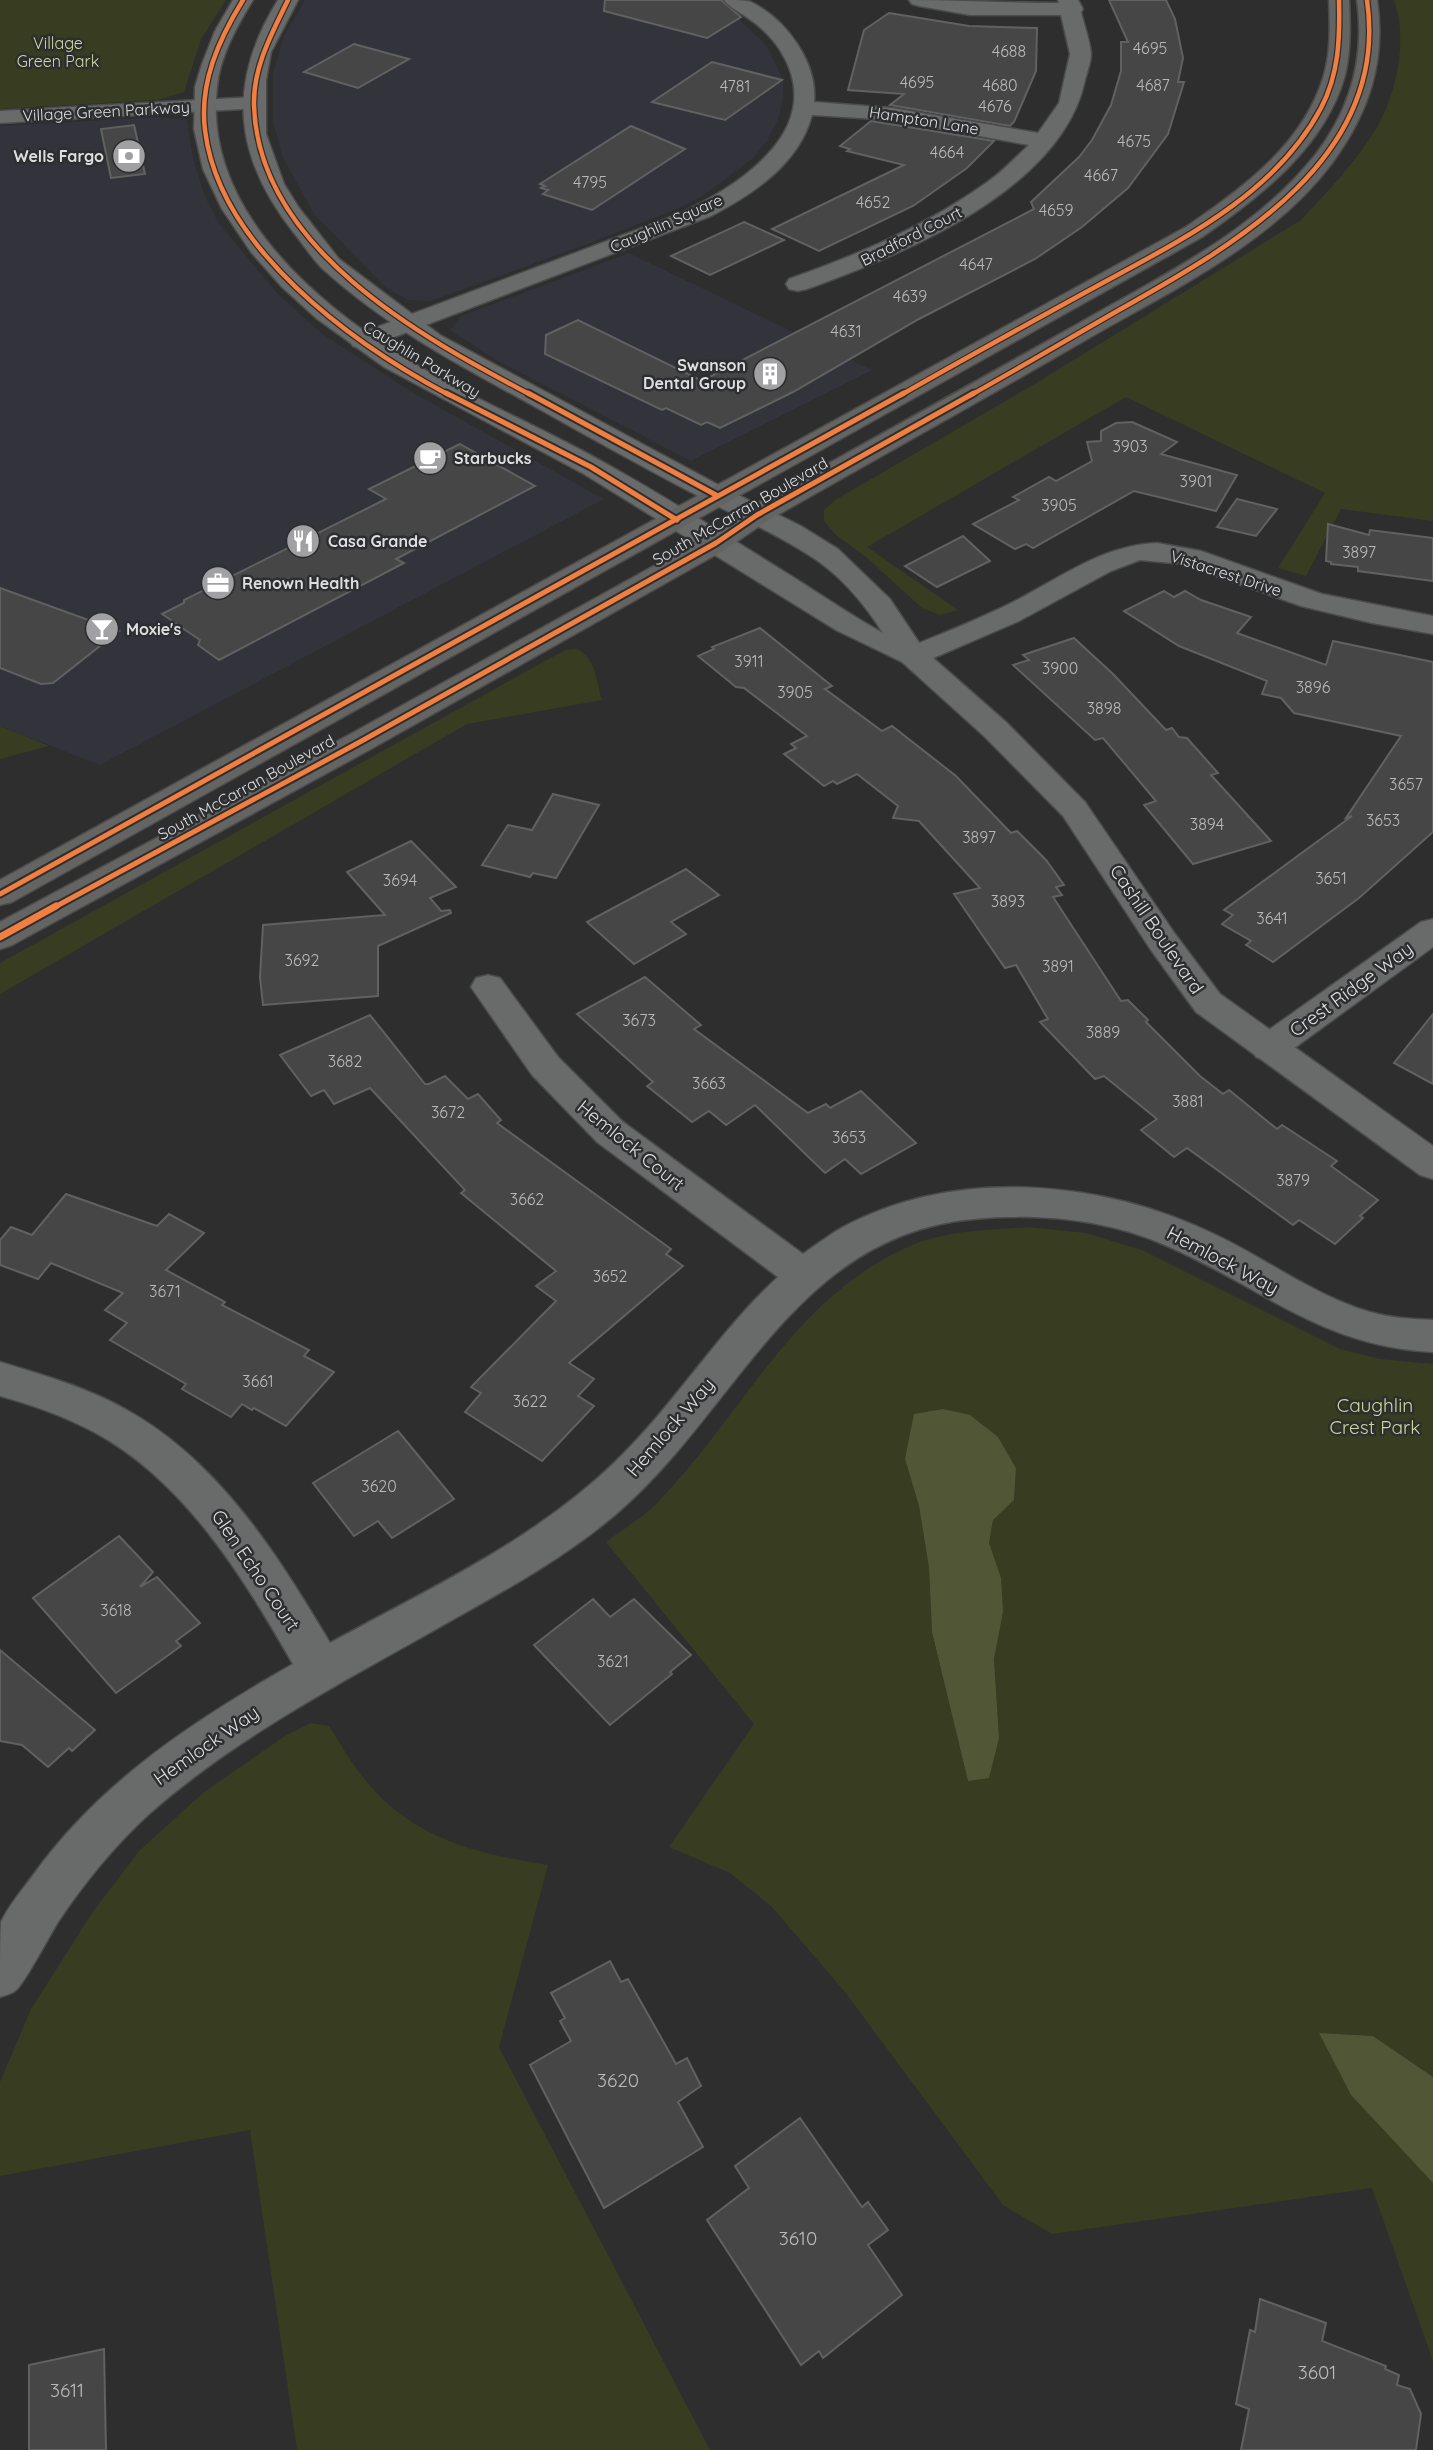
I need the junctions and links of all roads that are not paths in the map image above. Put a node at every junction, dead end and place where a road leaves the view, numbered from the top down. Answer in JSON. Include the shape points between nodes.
{"nodes":[{"id":1,"x":243,"y":0,"type":"edge"},
{"id":2,"x":288,"y":0,"type":"edge"},
{"id":3,"x":734,"y":0,"type":"edge"},
{"id":4,"x":919,"y":0,"type":"edge"},
{"id":5,"x":1339,"y":0,"type":"edge"},
{"id":6,"x":1367,"y":0,"type":"edge"},
{"id":7,"x":1071,"y":5,"type":"edge"},
{"id":8,"x":254,"y":103,"type":"junction"},
{"id":9,"x":205,"y":105,"type":"junction"},
{"id":10,"x":803,"y":108,"type":"junction"},
{"id":11,"x":0,"y":117,"type":"edge"},
{"id":12,"x":1044,"y":141,"type":"junction"},
{"id":13,"x":798,"y":284,"type":"dead end"},
{"id":14,"x":408,"y":324,"type":"junction"},
{"id":15,"x":362,"y":341,"type":"junction"},
{"id":16,"x":716,"y":495,"type":"junction"},
{"id":17,"x":757,"y":515,"type":"junction"},
{"id":18,"x":677,"y":520,"type":"junction"},
{"id":19,"x":716,"y":543,"type":"junction"},
{"id":20,"x":1433,"y":625,"type":"edge"},
{"id":21,"x":913,"y":656,"type":"junction"},
{"id":22,"x":0,"y":894,"type":"edge"},
{"id":23,"x":1433,"y":930,"type":"edge"},
{"id":24,"x":0,"y":937,"type":"edge"},
{"id":25,"x":488,"y":987,"type":"dead end"},
{"id":26,"x":1269,"y":1048,"type":"junction"},
{"id":27,"x":1433,"y":1165,"type":"edge"},
{"id":28,"x":802,"y":1274,"type":"junction"},
{"id":29,"x":1433,"y":1336,"type":"edge"},
{"id":30,"x":0,"y":1379,"type":"edge"},
{"id":31,"x":322,"y":1672,"type":"junction"},
{"id":32,"x":0,"y":1972,"type":"edge"}],
"edges":[{"from":1,"to":9,"type":"street","name":"Caughlin Parkway","via":[[220,43]]},
{"from":2,"to":8,"type":"street","name":"Caughlin Parkway","via":[[261,52]]},
{"from":3,"to":10,"type":"street","name":"Caughlin Square","via":[[763,18],[793,54],[801,72]]},
{"from":4,"to":7,"type":"street","via":[[970,9]]},
{"from":5,"to":16,"type":"main road","name":"South McCarran Boulevard","via":[[1341,50],[1321,109],[1302,140],[1237,204]]},
{"from":6,"to":17,"type":"main road","name":"South McCarran Boulevard","via":[[1371,53],[1357,103],[1329,152],[1246,231],[1115,312]]},
{"from":7,"to":12,"type":"street","name":"Bradford Court","via":[[1080,36],[1078,80]]},
{"from":8,"to":9,"type":"street","name":"Village Green Parkway"},
{"from":8,"to":14,"type":"street","name":"Caughlin Parkway","via":[[261,157],[289,212],[331,264]]},
{"from":9,"to":11,"type":"street","name":"Village Green Parkway"},
{"from":9,"to":15,"type":"street","name":"Caughlin Parkway","via":[[211,155],[235,213],[279,270]]},
{"from":10,"to":12,"type":"street","name":"Hampton Lane","via":[[892,114]]},
{"from":10,"to":14,"type":"street","name":"Caughlin Square","via":[[779,156],[725,198],[653,232]]},
{"from":12,"to":13,"type":"street","name":"Bradford Court","via":[[992,190],[926,232]]},
{"from":14,"to":15,"type":"street","name":"Caughlin Square"},
{"from":14,"to":16,"type":"street","name":"Caughlin Parkway"},
{"from":15,"to":18,"type":"street","name":"Caughlin Parkway","via":[[448,394],[594,468]]},
{"from":16,"to":17,"type":"street","name":"Cashill Boulevard"},
{"from":16,"to":18,"type":"main road","name":"South McCarran Boulevard"},
{"from":17,"to":19,"type":"main road","name":"South McCarran Boulevard"},
{"from":17,"to":21,"type":"street","name":"Cashill Boulevard","via":[[828,555],[852,575],[880,605]]},
{"from":18,"to":19,"type":"street","name":"Cashill Boulevard"},
{"from":18,"to":22,"type":"main road","name":"South McCarran Boulevard"},
{"from":19,"to":21,"type":"street","name":"Cashill Boulevard","via":[[859,634]]},
{"from":19,"to":24,"type":"main road","name":"South McCarran Boulevard"},
{"from":20,"to":21,"type":"street","name":"Vistacrest Drive","via":[[1334,606],[1187,557],[1141,552],[1109,562],[1038,600]]},
{"from":21,"to":26,"type":"street","name":"Cashill Boulevard","via":[[1056,788],[1095,838],[1189,980],[1226,1019]]},
{"from":23,"to":26,"type":"street","name":"Crest Ridge Way"},
{"from":25,"to":28,"type":"street","name":"Hemlock Court","via":[[545,1066],[610,1132]]},
{"from":26,"to":27,"type":"street","name":"Cashill Boulevard"},
{"from":28,"to":29,"type":"street","name":"Hemlock Way","via":[[845,1243],[918,1214],[964,1205],[1062,1204],[1157,1225],[1340,1319]]},
{"from":28,"to":31,"type":"street","name":"Hemlock Way","via":[[641,1465],[580,1518],[521,1559]]},
{"from":30,"to":31,"type":"street","name":"Glen Echo Court","via":[[65,1398],[102,1415],[170,1462],[243,1546]]},
{"from":31,"to":32,"type":"street","name":"Hemlock Way","via":[[190,1752],[130,1800],[29,1919]]}]}
